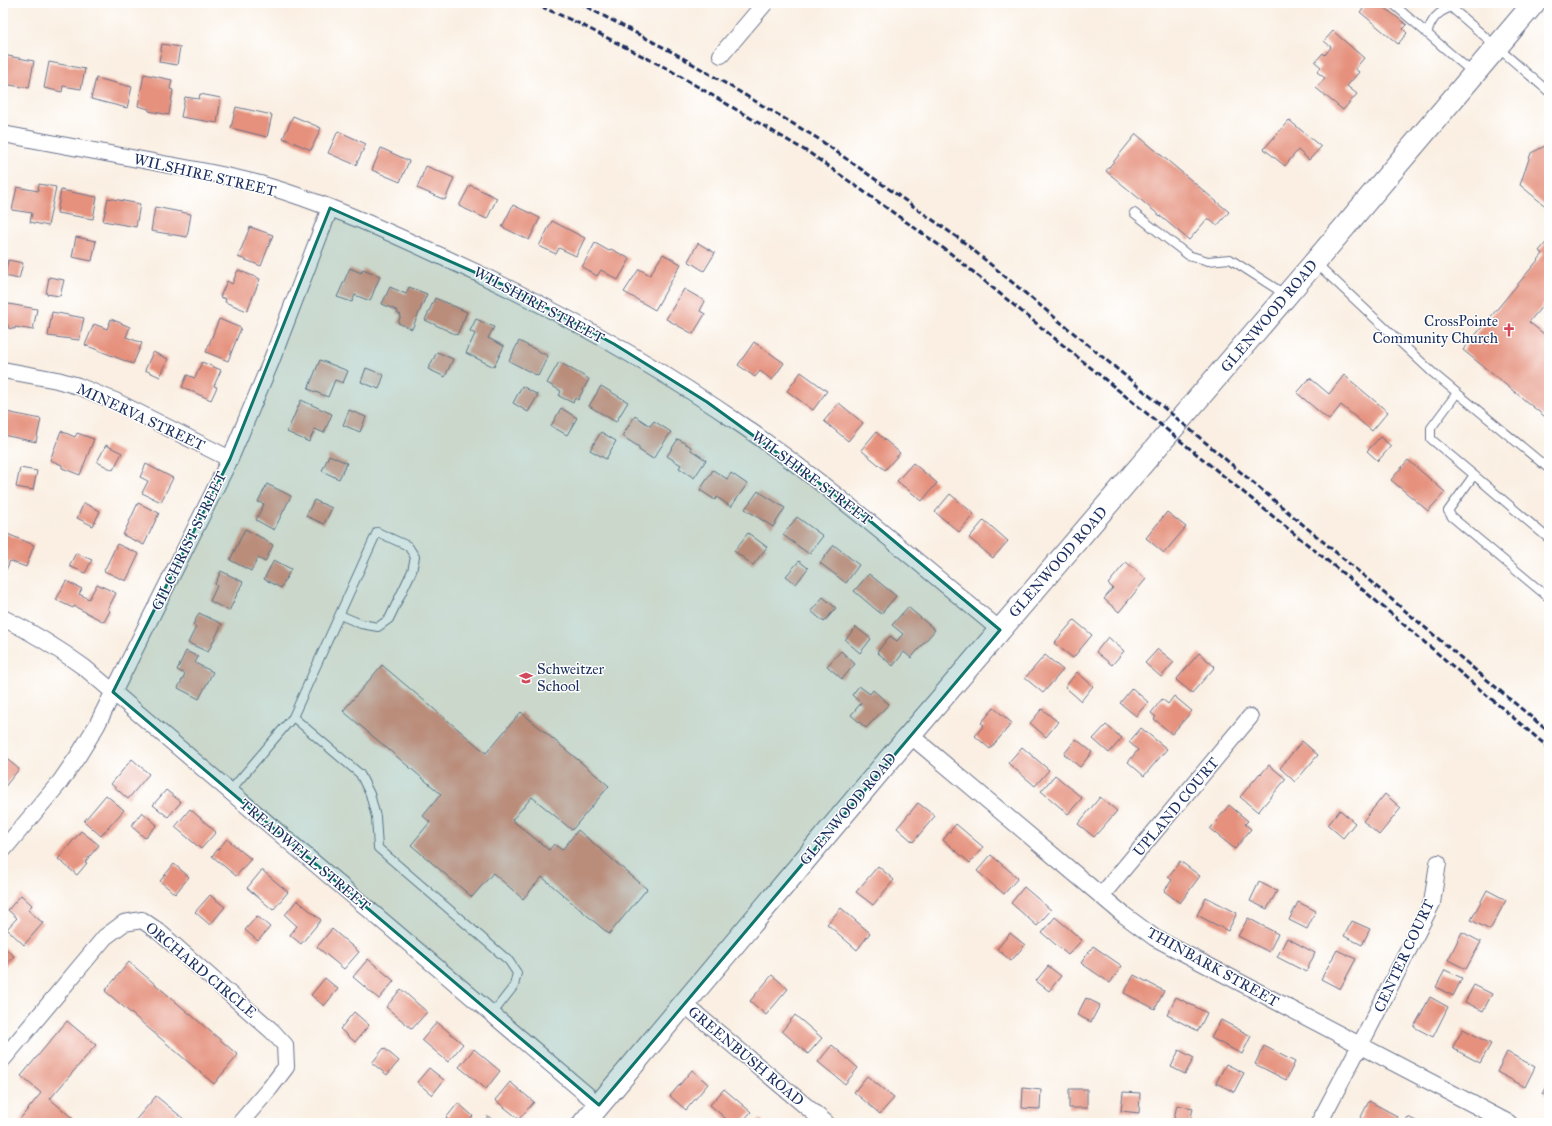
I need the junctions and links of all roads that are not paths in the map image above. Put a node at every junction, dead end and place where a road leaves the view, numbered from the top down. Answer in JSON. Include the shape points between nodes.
{"nodes":[{"id":1,"x":765,"y":3,"type":"edge"},
{"id":2,"x":1392,"y":3,"type":"edge"},
{"id":3,"x":1534,"y":3,"type":"edge"},
{"id":4,"x":1449,"y":5,"type":"edge"},
{"id":5,"x":1427,"y":34,"type":"junction"},
{"id":6,"x":1497,"y":47,"type":"junction"},
{"id":7,"x":721,"y":55,"type":"dead end"},
{"id":8,"x":1474,"y":74,"type":"junction"},
{"id":9,"x":1549,"y":92,"type":"edge"},
{"id":10,"x":3,"y":134,"type":"edge"},
{"id":11,"x":330,"y":208,"type":"junction"},
{"id":12,"x":1134,"y":213,"type":"dead end"},
{"id":13,"x":1315,"y":262,"type":"junction"},
{"id":14,"x":1287,"y":295,"type":"junction"},
{"id":15,"x":3,"y":370,"type":"edge"},
{"id":16,"x":1457,"y":393,"type":"junction"},
{"id":17,"x":230,"y":459,"type":"junction"},
{"id":18,"x":1549,"y":469,"type":"edge"},
{"id":19,"x":1474,"y":475,"type":"junction"},
{"id":20,"x":1549,"y":539,"type":"edge"},
{"id":21,"x":1549,"y":598,"type":"edge"},
{"id":22,"x":340,"y":615,"type":"junction"},
{"id":23,"x":3,"y":618,"type":"edge"},
{"id":24,"x":1000,"y":630,"type":"junction"},
{"id":25,"x":113,"y":692,"type":"junction"},
{"id":26,"x":293,"y":717,"type":"junction"},
{"id":27,"x":1250,"y":717,"type":"dead end"},
{"id":28,"x":910,"y":735,"type":"junction"},
{"id":29,"x":230,"y":791,"type":"junction"},
{"id":30,"x":3,"y":850,"type":"edge"},
{"id":31,"x":1438,"y":863,"type":"dead end"},
{"id":32,"x":1101,"y":896,"type":"junction"},
{"id":33,"x":684,"y":1004,"type":"junction"},
{"id":34,"x":492,"y":1014,"type":"junction"},
{"id":35,"x":1360,"y":1045,"type":"junction"},
{"id":36,"x":3,"y":1059,"type":"edge"},
{"id":37,"x":599,"y":1105,"type":"junction"},
{"id":38,"x":240,"y":1123,"type":"edge"},
{"id":39,"x":584,"y":1123,"type":"edge"},
{"id":40,"x":826,"y":1123,"type":"edge"},
{"id":41,"x":1319,"y":1123,"type":"edge"},
{"id":42,"x":1509,"y":1123,"type":"edge"}],
"edges":[{"from":1,"to":7,"type":"street"},
{"from":2,"to":5,"type":"lane"},
{"from":3,"to":6,"type":"street","name":"GLENWOOD ROAD"},
{"from":4,"to":5,"type":"lane","via":[[1436,15]]},
{"from":4,"to":6,"type":"lane"},
{"from":5,"to":8,"type":"lane"},
{"from":6,"to":8,"type":"street","name":"GLENWOOD ROAD"},
{"from":6,"to":9,"type":"lane"},
{"from":8,"to":13,"type":"street","name":"GLENWOOD ROAD"},
{"from":10,"to":11,"type":"street","name":"WILSHIRE STREET","via":[[260,184]]},
{"from":11,"to":17,"type":"street","name":"GILCHRIST STREET"},
{"from":11,"to":24,"type":"street","name":"WILSHIRE STREET","via":[[510,288],[614,344],[707,402],[774,448],[863,516]]},
{"from":12,"to":14,"type":"lane","via":[[1188,255],[1208,262],[1230,259]]},
{"from":13,"to":14,"type":"street","name":"GLENWOOD ROAD"},
{"from":13,"to":16,"type":"lane"},
{"from":14,"to":24,"type":"street","name":"GLENWOOD ROAD"},
{"from":15,"to":17,"type":"street","name":"MINERVA STREET","via":[[78,386],[115,401]]},
{"from":16,"to":18,"type":"lane"},
{"from":16,"to":19,"type":"lane","via":[[1431,428],[1431,439]]},
{"from":17,"to":25,"type":"street","name":"GILCHRIST STREET"},
{"from":19,"to":20,"type":"lane"},
{"from":19,"to":21,"type":"lane","via":[[1448,511]]},
{"from":22,"to":22,"type":"lane","via":[[377,532],[408,546],[415,557],[412,571],[389,619],[378,627],[361,624]]},
{"from":22,"to":26,"type":"lane"},
{"from":23,"to":25,"type":"street","name":"TREADWELL STREET","via":[[57,647]]},
{"from":24,"to":28,"type":"street","name":"GLENWOOD ROAD"},
{"from":25,"to":29,"type":"street","name":"TREADWELL STREET"},
{"from":25,"to":30,"type":"street","name":"GILCHRIST STREET","via":[[78,756],[56,787]]},
{"from":26,"to":29,"type":"lane"},
{"from":26,"to":34,"type":"lane","via":[[360,774],[370,794],[376,817],[378,848],[509,961],[518,973],[514,986]]},
{"from":27,"to":32,"type":"street","name":"UPLAND COURT"},
{"from":28,"to":32,"type":"street","name":"THINBARK STREET"},
{"from":28,"to":33,"type":"street","name":"GLENWOOD ROAD"},
{"from":29,"to":34,"type":"street","name":"TREADWELL STREET"},
{"from":31,"to":35,"type":"street","name":"CENTER COURT","via":[[1432,903]]},
{"from":32,"to":35,"type":"street","name":"THINBARK STREET","via":[[1155,938]]},
{"from":33,"to":37,"type":"street","name":"GLENWOOD ROAD"},
{"from":33,"to":40,"type":"street","name":"GREENBUSH ROAD"},
{"from":34,"to":37,"type":"street","name":"TREADWELL STREET"},
{"from":35,"to":41,"type":"street","name":"CENTER COURT"},
{"from":35,"to":42,"type":"street","name":"THINBARK STREET"},
{"from":36,"to":38,"type":"street","name":"ORCHARD CIRCLE","via":[[105,937],[124,923],[142,920],[260,1020],[285,1045],[286,1067]]},
{"from":37,"to":39,"type":"street","name":"GLENWOOD ROAD"}]}
